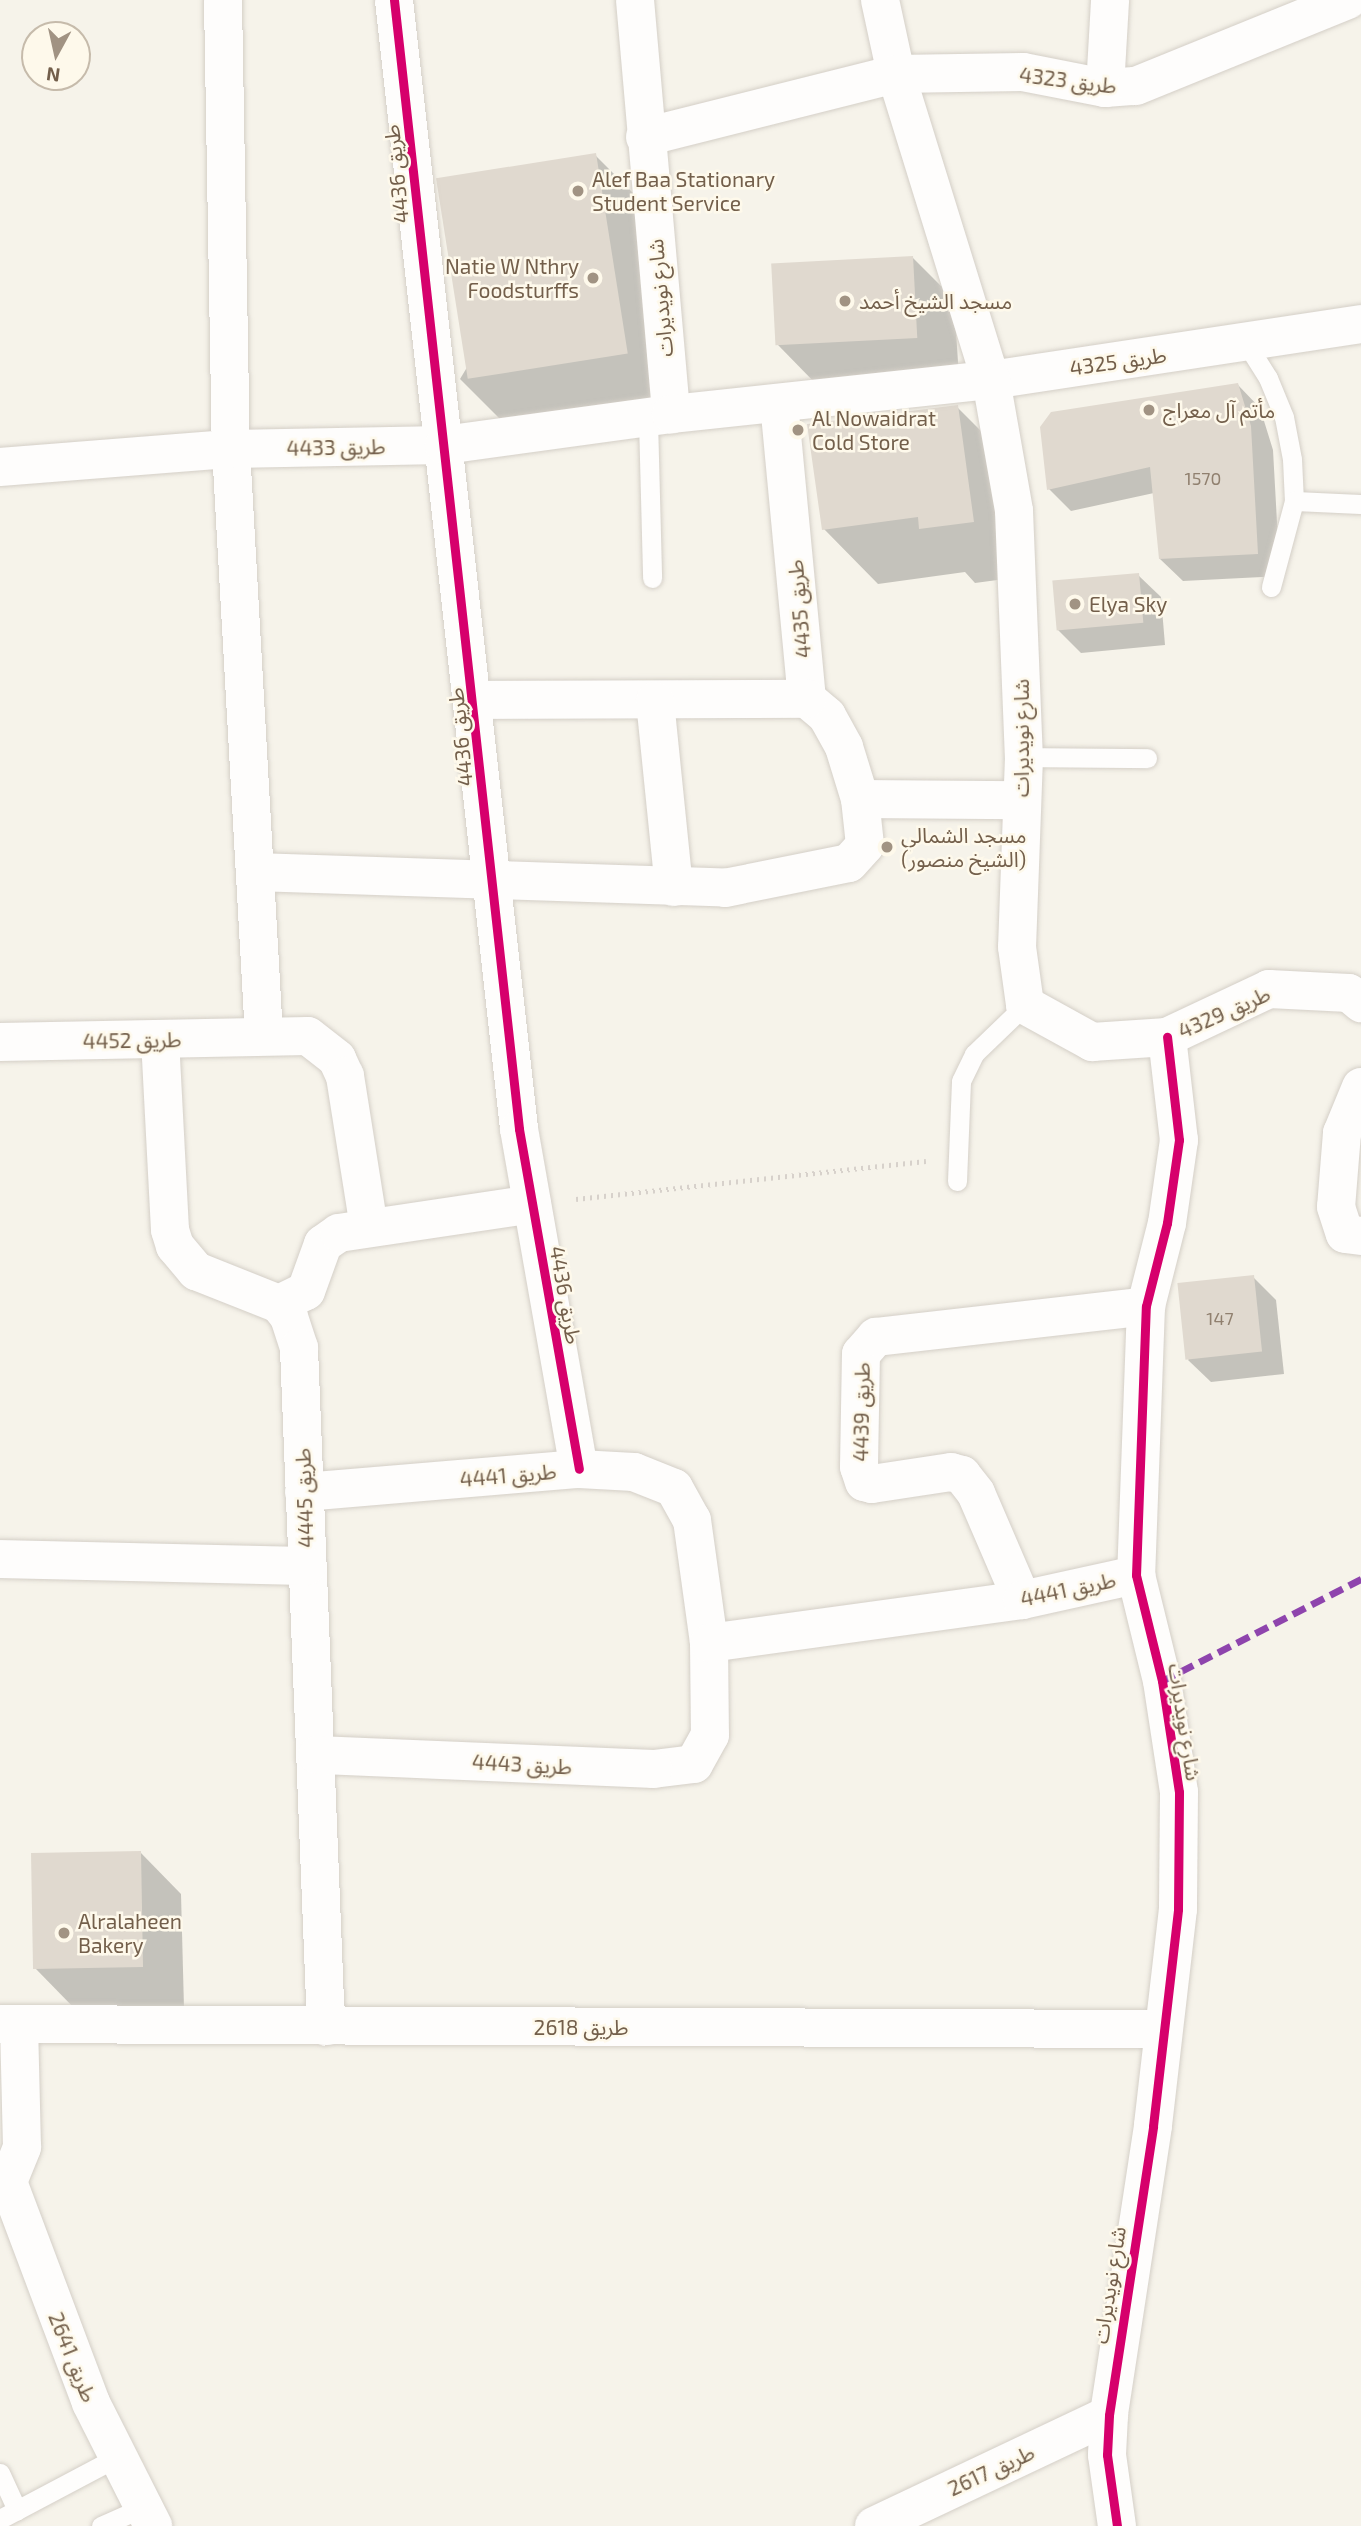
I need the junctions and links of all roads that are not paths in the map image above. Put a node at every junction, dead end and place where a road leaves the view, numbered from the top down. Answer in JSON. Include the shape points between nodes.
{"nodes":[{"id":1,"x":223,"y":0,"type":"edge"},
{"id":2,"x":394,"y":0,"type":"edge"},
{"id":3,"x":635,"y":0,"type":"edge"},
{"id":4,"x":880,"y":0,"type":"edge"},
{"id":5,"x":1110,"y":0,"type":"edge"},
{"id":6,"x":1348,"y":0,"type":"edge"},
{"id":7,"x":896,"y":74,"type":"junction"},
{"id":8,"x":1105,"y":88,"type":"junction"},
{"id":9,"x":645,"y":137,"type":"junction"},
{"id":10,"x":1361,"y":324,"type":"edge"},
{"id":11,"x":1246,"y":343,"type":"junction"},
{"id":12,"x":991,"y":380,"type":"junction"},
{"id":13,"x":779,"y":403,"type":"junction"},
{"id":14,"x":660,"y":417,"type":"junction"},
{"id":15,"x":444,"y":446,"type":"junction"},
{"id":16,"x":232,"y":449,"type":"junction"},
{"id":17,"x":0,"y":467,"type":"edge"},
{"id":18,"x":1294,"y":501,"type":"junction"},
{"id":19,"x":1361,"y":504,"type":"edge"},
{"id":20,"x":652,"y":578,"type":"dead end"},
{"id":21,"x":1271,"y":587,"type":"dead end"},
{"id":22,"x":807,"y":699,"type":"junction"},
{"id":23,"x":474,"y":700,"type":"junction"},
{"id":24,"x":655,"y":701,"type":"junction"},
{"id":25,"x":1024,"y":757,"type":"junction"},
{"id":26,"x":1147,"y":758,"type":"dead end"},
{"id":27,"x":860,"y":799,"type":"junction"},
{"id":28,"x":1021,"y":800,"type":"junction"},
{"id":29,"x":255,"y":872,"type":"junction"},
{"id":30,"x":491,"y":880,"type":"junction"},
{"id":31,"x":674,"y":887,"type":"junction"},
{"id":32,"x":1361,"y":1003,"type":"edge"},
{"id":33,"x":1025,"y":1005,"type":"junction"},
{"id":34,"x":264,"y":1036,"type":"junction"},
{"id":35,"x":1167,"y":1037,"type":"junction"},
{"id":36,"x":160,"y":1040,"type":"junction"},
{"id":37,"x":0,"y":1042,"type":"edge"},
{"id":38,"x":1361,"y":1087,"type":"edge"},
{"id":39,"x":957,"y":1181,"type":"dead end"},
{"id":40,"x":532,"y":1204,"type":"junction"},
{"id":41,"x":369,"y":1227,"type":"junction"},
{"id":42,"x":1353,"y":1235,"type":"edge"},
{"id":43,"x":279,"y":1304,"type":"junction"},
{"id":44,"x":1146,"y":1306,"type":"junction"},
{"id":45,"x":579,"y":1469,"type":"junction"},
{"id":46,"x":304,"y":1492,"type":"junction"},
{"id":47,"x":0,"y":1559,"type":"edge"},
{"id":48,"x":307,"y":1566,"type":"junction"},
{"id":49,"x":1136,"y":1574,"type":"junction"},
{"id":50,"x":1022,"y":1600,"type":"junction"},
{"id":51,"x":709,"y":1643,"type":"junction"},
{"id":52,"x":710,"y":1735,"type":"joint"},
{"id":53,"x":317,"y":1755,"type":"junction"},
{"id":54,"x":9,"y":2024,"type":"edge"},
{"id":55,"x":326,"y":2026,"type":"junction"},
{"id":56,"x":1162,"y":2029,"type":"junction"},
{"id":57,"x":4,"y":2177,"type":"edge"},
{"id":58,"x":1109,"y":2415,"type":"junction"},
{"id":59,"x":117,"y":2457,"type":"junction"},
{"id":60,"x":0,"y":2473,"type":"edge"},
{"id":61,"x":5,"y":2516,"type":"edge"},
{"id":62,"x":149,"y":2516,"type":"edge"},
{"id":63,"x":101,"y":2526,"type":"edge"},
{"id":64,"x":873,"y":2526,"type":"edge"},
{"id":65,"x":1117,"y":2526,"type":"edge"}],
"edges":[{"from":1,"to":16,"type":"street"},
{"from":2,"to":15,"type":"street","name":"طريق 4436"},
{"from":3,"to":9,"type":"street","name":"شارع نويديرات"},
{"from":4,"to":7,"type":"street"},
{"from":5,"to":8,"type":"street"},
{"from":6,"to":8,"type":"street","name":"طريق 4323","via":[[1136,86]]},
{"from":7,"to":8,"type":"street","name":"طريق 4323","via":[[1023,72]]},
{"from":7,"to":9,"type":"street","name":"طريق 4323"},
{"from":7,"to":12,"type":"street"},
{"from":9,"to":14,"type":"street","name":"شارع نويديرات"},
{"from":10,"to":11,"type":"street","name":"طريق 4325"},
{"from":11,"to":12,"type":"street","name":"طريق 4325"},
{"from":11,"to":18,"type":"lane","via":[[1268,378],[1284,418],[1293,459]]},
{"from":12,"to":13,"type":"street"},
{"from":12,"to":25,"type":"street","name":"شارع نويديرات","via":[[1014,511]]},
{"from":13,"to":14,"type":"street"},
{"from":13,"to":22,"type":"street","name":"طريق 4435"},
{"from":14,"to":15,"type":"street","name":"طريق 4433"},
{"from":14,"to":20,"type":"lane"},
{"from":15,"to":16,"type":"street","name":"طريق 4433"},
{"from":15,"to":23,"type":"street","name":"طريق 4436"},
{"from":16,"to":17,"type":"street","name":"طريق 4433"},
{"from":16,"to":29,"type":"street"},
{"from":18,"to":19,"type":"lane"},
{"from":18,"to":21,"type":"lane"},
{"from":22,"to":24,"type":"street"},
{"from":22,"to":27,"type":"street","via":[[827,716],[844,747]]},
{"from":23,"to":24,"type":"street"},
{"from":23,"to":30,"type":"street","name":"طريق 4436"},
{"from":24,"to":31,"type":"street"},
{"from":25,"to":26,"type":"lane"},
{"from":25,"to":28,"type":"street","name":"شارع نويديرات"},
{"from":27,"to":28,"type":"street"},
{"from":27,"to":31,"type":"street","via":[[865,845],[849,863],[725,888]]},
{"from":28,"to":33,"type":"street","name":"شارع نويديرات","via":[[1017,947]]},
{"from":29,"to":30,"type":"street"},
{"from":29,"to":34,"type":"street"},
{"from":30,"to":31,"type":"street"},
{"from":30,"to":40,"type":"street","name":"طريق 4436"},
{"from":32,"to":35,"type":"street","name":"طريق 4329","via":[[1349,993],[1269,989]]},
{"from":33,"to":35,"type":"street","via":[[1092,1042]]},
{"from":33,"to":39,"type":"lane","via":[[974,1054],[961,1081]]},
{"from":34,"to":36,"type":"street","name":"طريق 4452"},
{"from":34,"to":41,"type":"street","name":"طريق 4452","via":[[308,1036],[337,1059],[345,1076]]},
{"from":35,"to":44,"type":"street","name":"شارع نويديرات","via":[[1179,1140],[1167,1223]]},
{"from":36,"to":37,"type":"street","name":"طريق 4452"},
{"from":36,"to":43,"type":"street","via":[[170,1230],[175,1246],[196,1271]]},
{"from":38,"to":42,"type":"street","via":[[1342,1133],[1336,1207]]},
{"from":40,"to":41,"type":"street"},
{"from":40,"to":45,"type":"street","name":"طريق 4436"},
{"from":41,"to":43,"type":"street","via":[[330,1237],[319,1253],[312,1283]]},
{"from":43,"to":46,"type":"street","name":"طريق 4445","via":[[289,1317],[299,1348]]},
{"from":44,"to":49,"type":"street","name":"شارع نويديرات"},
{"from":44,"to":50,"type":"street","name":"طريق 4439","via":[[876,1338],[861,1354],[859,1467],[864,1482],[872,1485],[951,1472],[962,1475],[976,1493]]},
{"from":45,"to":46,"type":"street","name":"طريق 4441"},
{"from":45,"to":51,"type":"street","name":"طريق 4441","via":[[634,1472],[674,1488],[692,1520]]},
{"from":46,"to":48,"type":"street","name":"طريق 4445"},
{"from":47,"to":48,"type":"street"},
{"from":48,"to":53,"type":"street","name":"طريق 4445"},
{"from":49,"to":50,"type":"street","name":"طريق 4441"},
{"from":49,"to":56,"type":"street","name":"شارع نويديرات","via":[[1162,1681],[1178,1792],[1178,1909]]},
{"from":50,"to":51,"type":"street","name":"طريق 4441"},
{"from":51,"to":52,"type":"street","name":"طريق 4441"},
{"from":52,"to":53,"type":"street","name":"طريق 4443","via":[[694,1764],[653,1769]]},
{"from":53,"to":55,"type":"street","name":"طريق 4445"},
{"from":54,"to":55,"type":"street","name":"طريق 2618"},
{"from":54,"to":57,"type":"street","name":"طريق 2641","via":[[22,2147]]},
{"from":55,"to":56,"type":"street","name":"طريق 2618"},
{"from":56,"to":58,"type":"street","name":"شارع نويديرات","via":[[1153,2126]]},
{"from":57,"to":59,"type":"street","name":"طريق 2641","via":[[51,2304]]},
{"from":58,"to":64,"type":"street","name":"طريق 2617"},
{"from":58,"to":65,"type":"street","name":"شارع نويديرات","via":[[1107,2455]]},
{"from":59,"to":61,"type":"lane"},
{"from":59,"to":62,"type":"street","name":"طريق 2641"},
{"from":60,"to":61,"type":"lane"},
{"from":62,"to":63,"type":"lane"}]}
